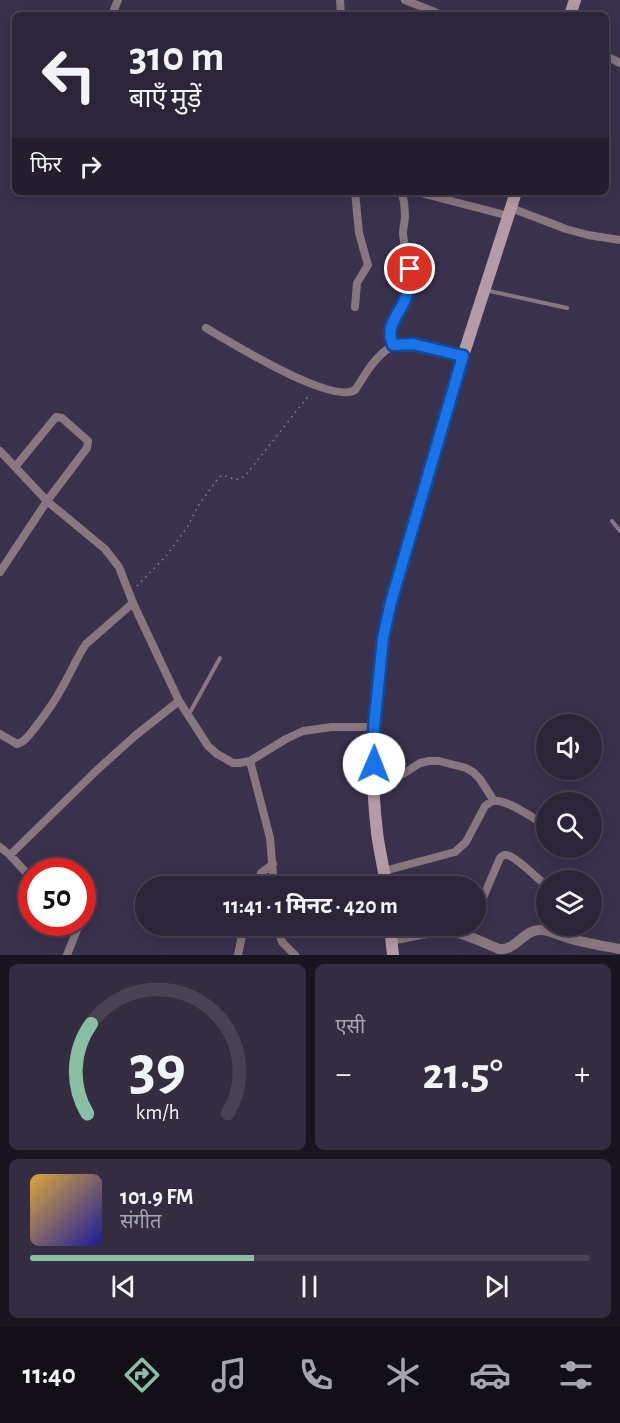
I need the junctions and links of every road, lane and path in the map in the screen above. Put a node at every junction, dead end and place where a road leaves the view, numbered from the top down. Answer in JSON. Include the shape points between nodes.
{"nodes":[{"id":1,"x":405,"y":0,"type":"edge"},
{"id":2,"x":417,"y":2,"type":"edge"},
{"id":3,"x":436,"y":12,"type":"edge"},
{"id":4,"x":355,"y":195,"type":"edge"},
{"id":5,"x":402,"y":195,"type":"edge"},
{"id":6,"x":431,"y":195,"type":"edge"},
{"id":7,"x":515,"y":195,"type":"edge"},
{"id":8,"x":510,"y":212,"type":"junction"},
{"id":9,"x":620,"y":240,"type":"edge"},
{"id":10,"x":485,"y":290,"type":"junction"},
{"id":11,"x":355,"y":307,"type":"dead end"},
{"id":12,"x":567,"y":308,"type":"dead end"},
{"id":13,"x":206,"y":328,"type":"dead end"},
{"id":14,"x":393,"y":345,"type":"junction"},
{"id":15,"x":462,"y":359,"type":"junction"},
{"id":16,"x":318,"y":385,"type":"junction"},
{"id":17,"x":0,"y":451,"type":"edge"},
{"id":18,"x":15,"y":467,"type":"junction"},
{"id":19,"x":47,"y":501,"type":"junction"},
{"id":20,"x":612,"y":521,"type":"dead end"},
{"id":21,"x":620,"y":531,"type":"edge"},
{"id":22,"x":0,"y":572,"type":"edge"},
{"id":23,"x":130,"y":593,"type":"junction"},
{"id":24,"x":133,"y":603,"type":"junction"},
{"id":25,"x":220,"y":658,"type":"dead end"},
{"id":26,"x":179,"y":701,"type":"junction"},
{"id":27,"x":188,"y":716,"type":"junction"},
{"id":28,"x":374,"y":727,"type":"junction"},
{"id":29,"x":0,"y":734,"type":"edge"},
{"id":30,"x":250,"y":760,"type":"junction"},
{"id":31,"x":373,"y":782,"type":"junction"},
{"id":32,"x":494,"y":801,"type":"junction"},
{"id":33,"x":536,"y":820,"type":"edge"},
{"id":34,"x":0,"y":847,"type":"edge"},
{"id":35,"x":10,"y":855,"type":"junction"},
{"id":36,"x":18,"y":864,"type":"edge"},
{"id":37,"x":273,"y":864,"type":"junction"},
{"id":38,"x":384,"y":871,"type":"junction"},
{"id":39,"x":260,"y":876,"type":"edge"},
{"id":40,"x":274,"y":876,"type":"edge"},
{"id":41,"x":385,"y":876,"type":"edge"},
{"id":42,"x":536,"y":877,"type":"edge"},
{"id":43,"x":486,"y":889,"type":"edge"},
{"id":44,"x":74,"y":936,"type":"edge"},
{"id":45,"x":242,"y":936,"type":"edge"},
{"id":46,"x":279,"y":936,"type":"edge"},
{"id":47,"x":391,"y":936,"type":"edge"},
{"id":48,"x":416,"y":936,"type":"edge"},
{"id":49,"x":478,"y":936,"type":"edge"},
{"id":50,"x":391,"y":940,"type":"junction"},
{"id":51,"x":620,"y":949,"type":"edge"},
{"id":52,"x":503,"y":952,"type":"edge"},
{"id":53,"x":67,"y":955,"type":"edge"},
{"id":54,"x":238,"y":955,"type":"edge"},
{"id":55,"x":295,"y":955,"type":"edge"},
{"id":56,"x":393,"y":955,"type":"edge"}],
"edges":[{"from":1,"to":2,"type":"street"},
{"from":2,"to":3,"type":"street"},
{"from":4,"to":11,"type":"street","via":[[359,234],[368,265],[357,283]]},
{"from":5,"to":14,"type":"street","via":[[403,235],[410,279],[390,330]]},
{"from":6,"to":8,"type":"street"},
{"from":7,"to":8,"type":"main road"},
{"from":8,"to":9,"type":"street","via":[[588,235]]},
{"from":8,"to":10,"type":"main road"},
{"from":10,"to":12,"type":"lane"},
{"from":10,"to":15,"type":"main road"},
{"from":13,"to":16,"type":"street","via":[[276,368]]},
{"from":14,"to":15,"type":"street","via":[[413,344]]},
{"from":14,"to":16,"type":"street","via":[[372,365],[355,390],[343,393]]},
{"from":15,"to":28,"type":"main road","via":[[391,602],[383,638]]},
{"from":16,"to":23,"type":"path","via":[[245,476],[236,480],[225,475],[219,477],[167,555]]},
{"from":17,"to":18,"type":"street"},
{"from":18,"to":19,"type":"street"},
{"from":18,"to":19,"type":"street","via":[[56,417],[86,440],[87,448]]},
{"from":19,"to":22,"type":"street"},
{"from":19,"to":23,"type":"street","via":[[105,549],[119,567]]},
{"from":20,"to":21,"type":"lane"},
{"from":23,"to":24,"type":"street"},
{"from":24,"to":26,"type":"street"},
{"from":24,"to":29,"type":"street","via":[[86,644],[56,698],[20,744]]},
{"from":25,"to":27,"type":"lane"},
{"from":26,"to":27,"type":"street"},
{"from":26,"to":35,"type":"street","via":[[97,770]]},
{"from":27,"to":30,"type":"street","via":[[217,754],[233,763]]},
{"from":28,"to":30,"type":"street","via":[[303,731]]},
{"from":28,"to":31,"type":"main road"},
{"from":30,"to":37,"type":"street"},
{"from":31,"to":32,"type":"street","via":[[403,774],[420,763],[439,761],[473,772]]},
{"from":31,"to":38,"type":"main road"},
{"from":32,"to":33,"type":"street","via":[[504,802]]},
{"from":32,"to":38,"type":"street","via":[[485,807],[466,842],[455,852]]},
{"from":34,"to":35,"type":"street"},
{"from":35,"to":36,"type":"street"},
{"from":37,"to":39,"type":"street"},
{"from":37,"to":40,"type":"street"},
{"from":38,"to":41,"type":"main road"},
{"from":42,"to":43,"type":"street","via":[[506,855],[500,858]]},
{"from":44,"to":53,"type":"street"},
{"from":45,"to":54,"type":"street"},
{"from":46,"to":55,"type":"street"},
{"from":47,"to":50,"type":"main road"},
{"from":48,"to":50,"type":"street"},
{"from":49,"to":52,"type":"street"},
{"from":50,"to":56,"type":"main road"},
{"from":51,"to":52,"type":"street","via":[[541,930]]}]}
